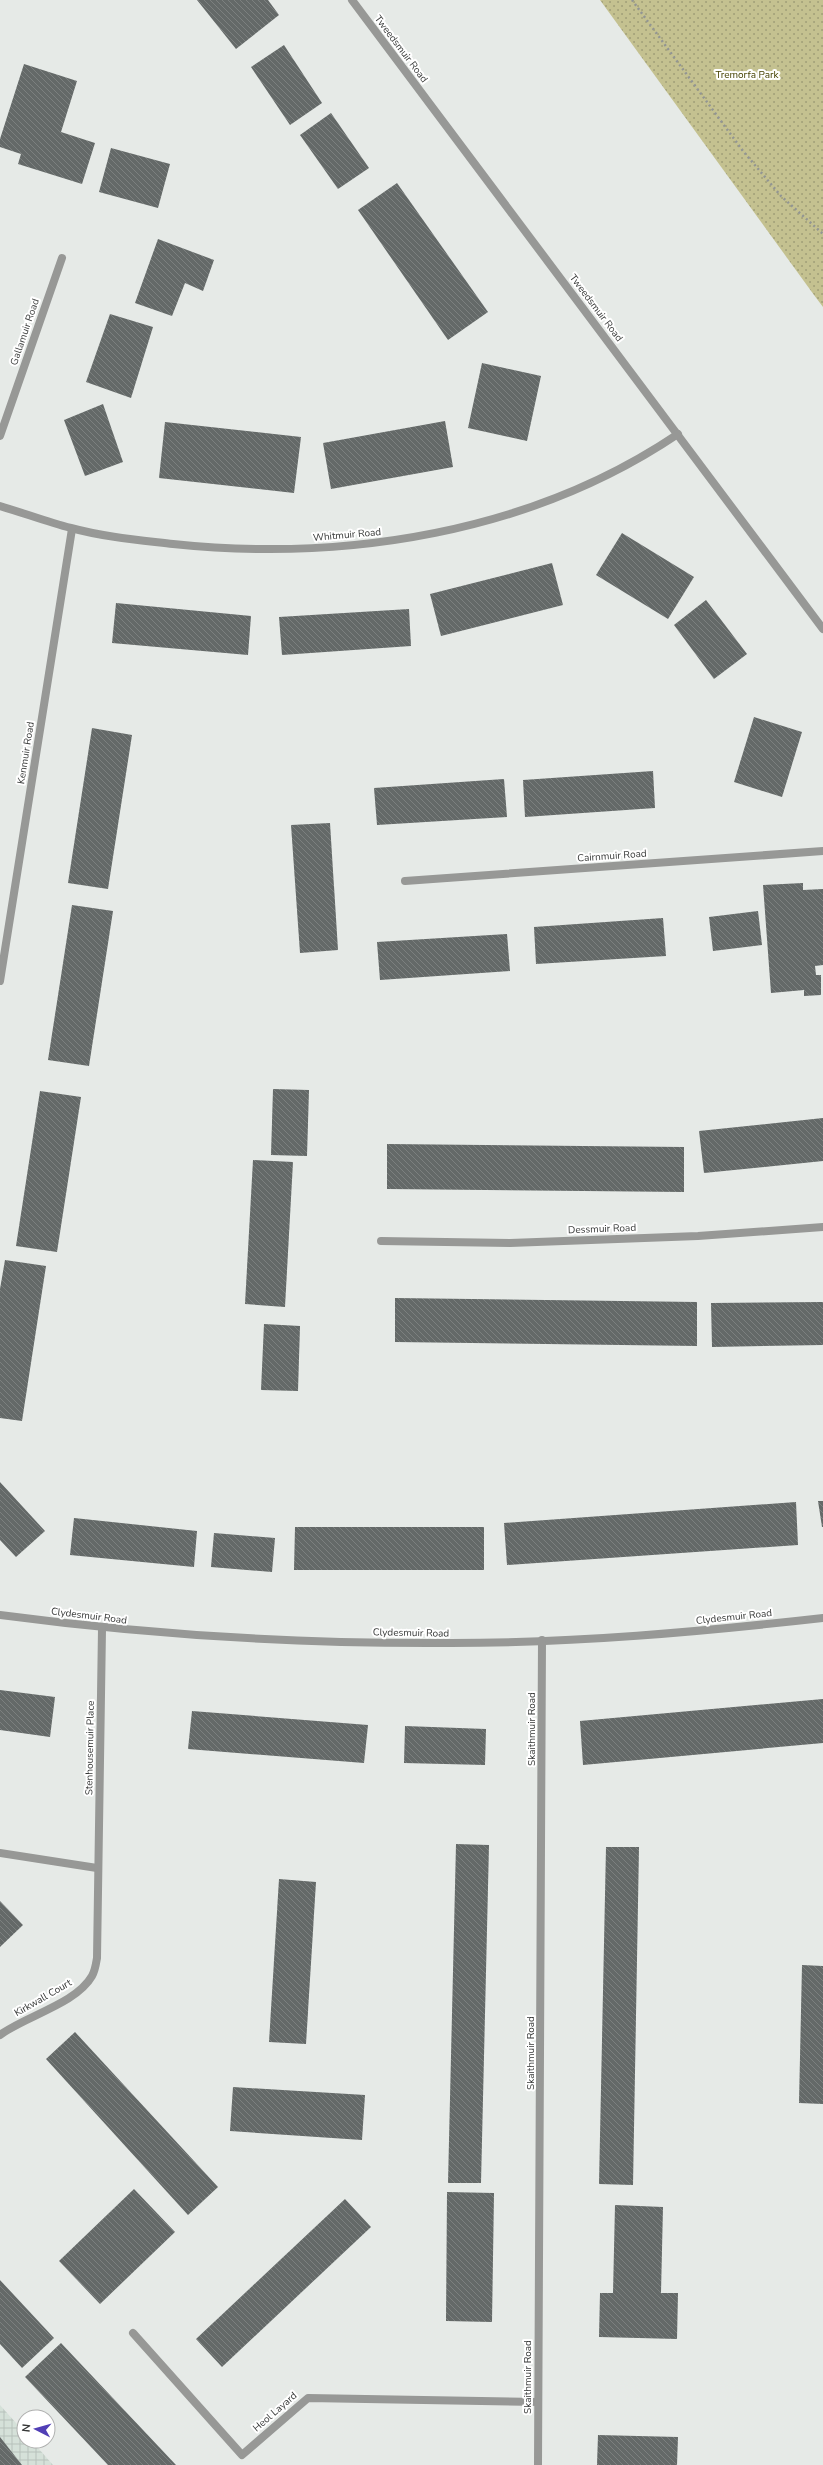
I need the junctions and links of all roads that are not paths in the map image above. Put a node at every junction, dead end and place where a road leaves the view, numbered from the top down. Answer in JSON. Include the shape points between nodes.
{"nodes":[{"id":1,"x":352,"y":0,"type":"edge"},
{"id":2,"x":62,"y":258,"type":"dead end"},
{"id":3,"x":678,"y":434,"type":"junction"},
{"id":4,"x":0,"y":436,"type":"edge"},
{"id":5,"x":0,"y":506,"type":"edge"},
{"id":6,"x":72,"y":529,"type":"junction"},
{"id":7,"x":823,"y":629,"type":"edge"},
{"id":8,"x":822,"y":850,"type":"edge"},
{"id":9,"x":405,"y":881,"type":"dead end"},
{"id":10,"x":0,"y":980,"type":"edge"},
{"id":11,"x":823,"y":1227,"type":"edge"},
{"id":12,"x":380,"y":1241,"type":"dead end"},
{"id":13,"x":0,"y":1615,"type":"edge"},
{"id":14,"x":823,"y":1618,"type":"edge"},
{"id":15,"x":102,"y":1629,"type":"junction"},
{"id":16,"x":542,"y":1640,"type":"junction"},
{"id":17,"x":0,"y":1853,"type":"edge"},
{"id":18,"x":97,"y":1868,"type":"junction"},
{"id":19,"x":93,"y":1975,"type":"joint"},
{"id":20,"x":0,"y":2035,"type":"edge"},
{"id":21,"x":133,"y":2333,"type":"dead end"},
{"id":22,"x":538,"y":2402,"type":"junction"},
{"id":23,"x":538,"y":2465,"type":"edge"}],
"edges":[{"from":1,"to":3,"type":"street","name":"Tweedsmuir Road"},
{"from":2,"to":4,"type":"street","name":"Gallamuir Road"},
{"from":3,"to":6,"type":"street","name":"Whitmuir Road","via":[[588,485],[536,505],[472,524],[400,540],[278,551],[141,540]]},
{"from":3,"to":7,"type":"street","name":"Tweedsmuir Road"},
{"from":5,"to":6,"type":"street","name":"Whitmuir Road"},
{"from":6,"to":10,"type":"street","name":"Kenmuir Road"},
{"from":8,"to":9,"type":"street","name":"Cairnmuir Road"},
{"from":11,"to":12,"type":"street","name":"Dessmuir Road","via":[[698,1236],[510,1242]]},
{"from":13,"to":15,"type":"street","name":"Clydesmuir Road"},
{"from":14,"to":16,"type":"street","name":"Clydesmuir Road","via":[[659,1634]]},
{"from":15,"to":16,"type":"street","name":"Clydesmuir Road","via":[[191,1636],[391,1643]]},
{"from":15,"to":18,"type":"street","name":"Stenhousemuir Place"},
{"from":16,"to":22,"type":"street","name":"Skaithmuir Road"},
{"from":17,"to":18,"type":"street"},
{"from":18,"to":19,"type":"street","name":"Stenhousemuir Place","via":[[97,1958]]},
{"from":19,"to":20,"type":"street","name":"Kirkwall Court","via":[[70,1996]]},
{"from":21,"to":22,"type":"street","name":"Heol Layard","via":[[242,2455],[308,2398]]},
{"from":22,"to":23,"type":"street","name":"Skaithmuir Road"}]}
